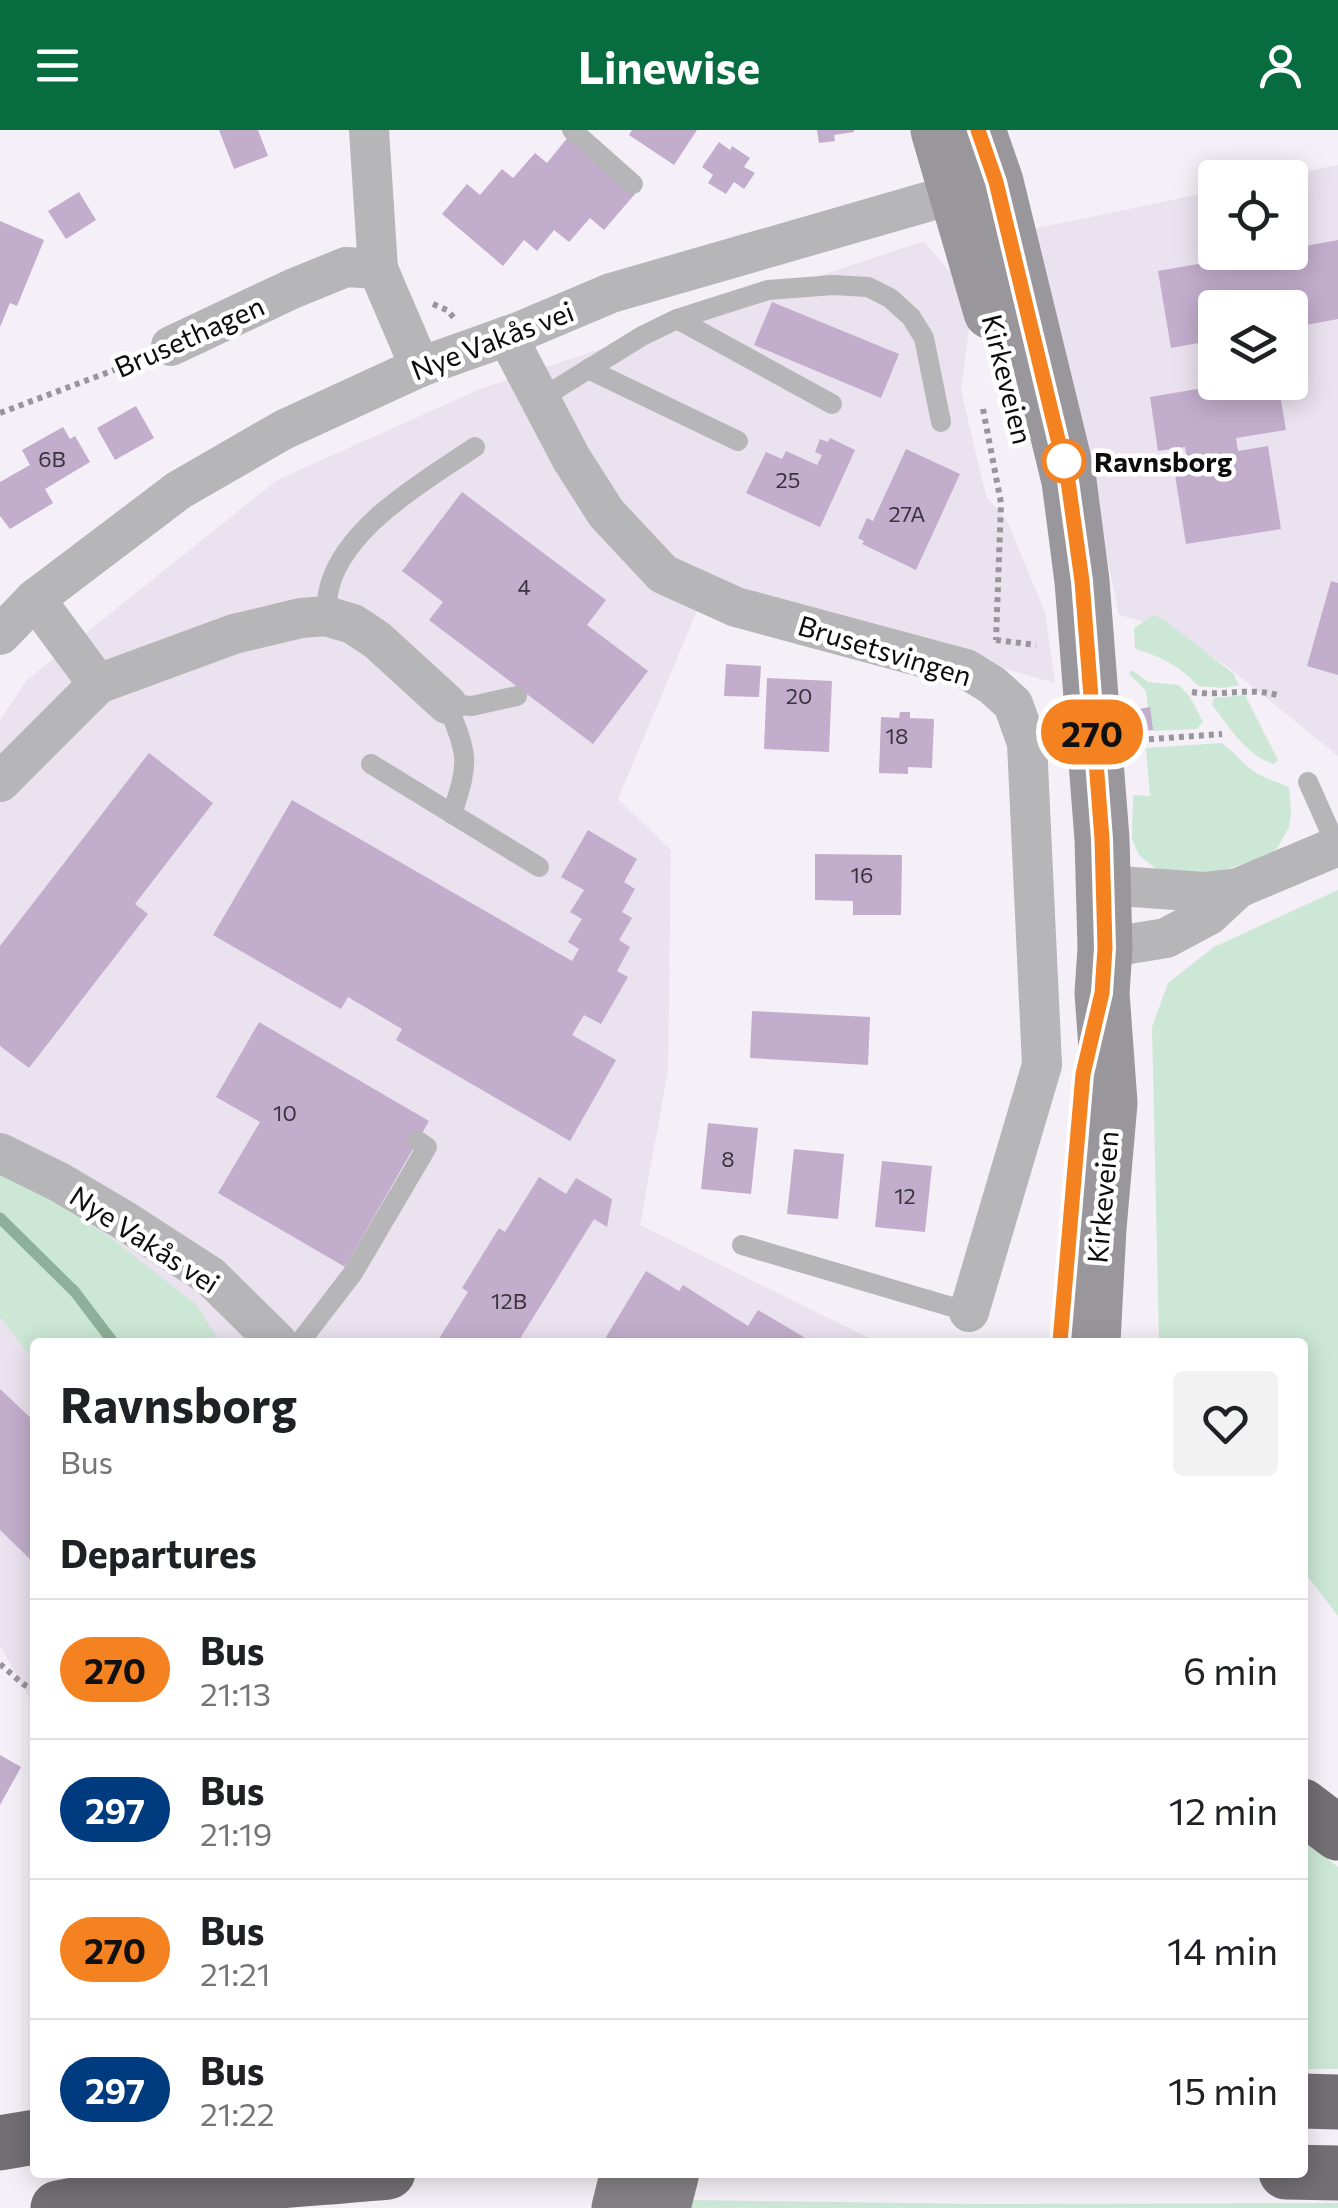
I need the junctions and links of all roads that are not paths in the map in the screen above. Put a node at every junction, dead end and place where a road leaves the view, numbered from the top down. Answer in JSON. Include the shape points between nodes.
{"nodes":[{"id":1,"x":370,"y":130,"type":"edge"},
{"id":2,"x":572,"y":130,"type":"edge"},
{"id":3,"x":938,"y":130,"type":"edge"},
{"id":4,"x":978,"y":130,"type":"edge"},
{"id":5,"x":634,"y":184,"type":"dead end"},
{"id":6,"x":976,"y":187,"type":"junction"},
{"id":7,"x":378,"y":268,"type":"junction"},
{"id":8,"x":677,"y":319,"type":"junction"},
{"id":9,"x":507,"y":336,"type":"junction"},
{"id":10,"x":172,"y":346,"type":"road end"},
{"id":11,"x":420,"y":367,"type":"junction"},
{"id":12,"x":588,"y":369,"type":"junction"},
{"id":13,"x":540,"y":398,"type":"junction"},
{"id":14,"x":832,"y":404,"type":"dead end"},
{"id":15,"x":941,"y":422,"type":"dead end"},
{"id":16,"x":738,"y":441,"type":"dead end"},
{"id":17,"x":475,"y":447,"type":"dead end"},
{"id":18,"x":35,"y":599,"type":"junction"},
{"id":19,"x":326,"y":616,"type":"junction"},
{"id":20,"x":0,"y":635,"type":"edge"},
{"id":21,"x":98,"y":684,"type":"junction"},
{"id":22,"x":518,"y":696,"type":"dead end"},
{"id":23,"x":447,"y":704,"type":"junction"},
{"id":24,"x":371,"y":764,"type":"dead end"},
{"id":25,"x":0,"y":782,"type":"edge"},
{"id":26,"x":1308,"y":782,"type":"dead end"},
{"id":27,"x":452,"y":814,"type":"junction"},
{"id":28,"x":1335,"y":832,"type":"edge"},
{"id":29,"x":539,"y":867,"type":"dead end"},
{"id":30,"x":1104,"y":885,"type":"junction"},
{"id":31,"x":1238,"y":888,"type":"junction"},
{"id":32,"x":1104,"y":971,"type":"junction"},
{"id":33,"x":418,"y":1141,"type":"dead end"},
{"id":34,"x":0,"y":1152,"type":"edge"},
{"id":35,"x":742,"y":1245,"type":"dead end"},
{"id":36,"x":969,"y":1312,"type":"joint"},
{"id":37,"x":274,"y":1338,"type":"edge"},
{"id":38,"x":303,"y":1338,"type":"edge"},
{"id":39,"x":1060,"y":1338,"type":"edge"},
{"id":40,"x":1093,"y":1338,"type":"edge"},
{"id":41,"x":1308,"y":1810,"type":"edge"},
{"id":42,"x":1338,"y":1833,"type":"edge"},
{"id":43,"x":1308,"y":2101,"type":"edge"},
{"id":44,"x":1338,"y":2102,"type":"edge"},
{"id":45,"x":30,"y":2137,"type":"edge"},
{"id":46,"x":0,"y":2143,"type":"edge"},
{"id":47,"x":1308,"y":2172,"type":"edge"},
{"id":48,"x":1338,"y":2173,"type":"edge"},
{"id":49,"x":316,"y":2178,"type":"edge"},
{"id":50,"x":626,"y":2178,"type":"edge"},
{"id":51,"x":670,"y":2178,"type":"edge"},
{"id":52,"x":58,"y":2208,"type":"edge"},
{"id":53,"x":619,"y":2208,"type":"edge"},
{"id":54,"x":662,"y":2208,"type":"edge"}],
"edges":[{"from":1,"to":7,"type":"street"},
{"from":2,"to":5,"type":"lane"},
{"from":3,"to":6,"type":"main road","name":"Kirkeveien"},
{"from":4,"to":6,"type":"main road","name":"Kirkeveien"},
{"from":6,"to":9,"type":"street","name":"Nye Vakås vei","via":[[610,293]]},
{"from":6,"to":30,"type":"main road","name":"Kirkeveien","via":[[1068,481],[1113,744]]},
{"from":7,"to":10,"type":"street","name":"Brusethagen","via":[[346,267]]},
{"from":7,"to":11,"type":"street"},
{"from":8,"to":12,"type":"lane"},
{"from":8,"to":14,"type":"lane"},
{"from":8,"to":15,"type":"lane","via":[[768,290],[868,287],[911,316],[924,338]]},
{"from":9,"to":11,"type":"street","name":"Nye Vakås vei"},
{"from":9,"to":13,"type":"street","name":"Brusetsvingen"},
{"from":11,"to":18,"type":"street","name":"Nye Vakås vei","via":[[283,430],[179,490]]},
{"from":12,"to":13,"type":"lane"},
{"from":12,"to":16,"type":"lane"},
{"from":13,"to":36,"type":"street","name":"Brusetsvingen","via":[[606,513],[663,574],[736,608],[966,669],[1012,704],[1028,743],[1042,1066]]},
{"from":17,"to":19,"type":"lane","via":[[362,532],[330,584]]},
{"from":18,"to":20,"type":"street","name":"Nye Vakås vei"},
{"from":18,"to":21,"type":"street"},
{"from":19,"to":21,"type":"street","via":[[234,634]]},
{"from":19,"to":23,"type":"street","via":[[376,640]]},
{"from":21,"to":25,"type":"street"},
{"from":22,"to":23,"type":"lane"},
{"from":23,"to":27,"type":"lane","via":[[466,765]]},
{"from":24,"to":27,"type":"lane"},
{"from":26,"to":28,"type":"lane"},
{"from":27,"to":29,"type":"lane"},
{"from":28,"to":31,"type":"street"},
{"from":30,"to":31,"type":"street"},
{"from":30,"to":32,"type":"main road","name":"Kirkeveien"},
{"from":31,"to":32,"type":"street","via":[[1209,914]]},
{"from":32,"to":39,"type":"main road","name":"Kirkeveien","via":[[1083,1074]]},
{"from":32,"to":40,"type":"main road","name":"Kirkeveien","via":[[1110,1103]]},
{"from":33,"to":38,"type":"lane","via":[[427,1146],[353,1274]]},
{"from":34,"to":37,"type":"street","name":"Nye Vakås vei","via":[[210,1276]]},
{"from":35,"to":36,"type":"lane"},
{"from":41,"to":42,"type":"highway"},
{"from":43,"to":44,"type":"highway"},
{"from":45,"to":46,"type":"highway"},
{"from":47,"to":48,"type":"highway"},
{"from":49,"to":52,"type":"highway"},
{"from":50,"to":53,"type":"main road"},
{"from":51,"to":54,"type":"main road"}]}
